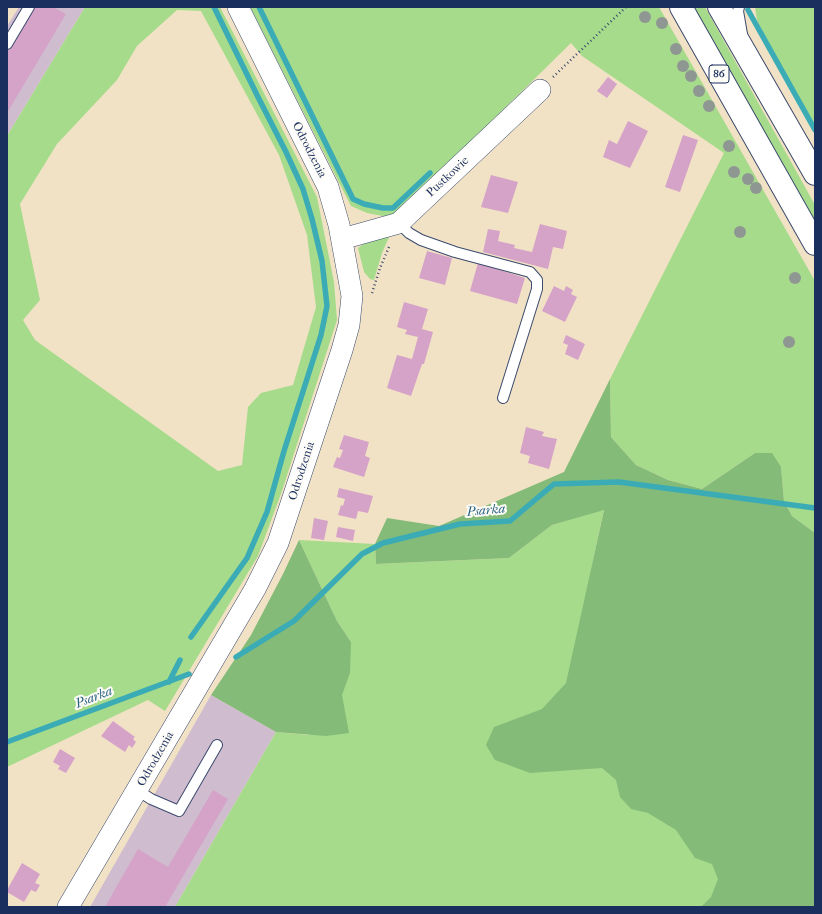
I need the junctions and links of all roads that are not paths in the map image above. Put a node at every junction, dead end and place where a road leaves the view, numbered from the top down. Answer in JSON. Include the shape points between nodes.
{"nodes":[{"id":1,"x":29,"y":7,"type":"edge"},
{"id":2,"x":238,"y":7,"type":"edge"},
{"id":3,"x":681,"y":7,"type":"edge"},
{"id":4,"x":719,"y":7,"type":"edge"},
{"id":5,"x":739,"y":7,"type":"edge"},
{"id":6,"x":7,"y":44,"type":"edge"},
{"id":7,"x":746,"y":56,"type":"junction"},
{"id":8,"x":540,"y":90,"type":"road end"},
{"id":9,"x":815,"y":174,"type":"edge"},
{"id":10,"x":398,"y":223,"type":"junction"},
{"id":11,"x":342,"y":239,"type":"junction"},
{"id":12,"x":815,"y":244,"type":"edge"},
{"id":13,"x":503,"y":398,"type":"dead end"},
{"id":14,"x":217,"y":745,"type":"dead end"},
{"id":15,"x":137,"y":790,"type":"junction"},
{"id":16,"x":68,"y":907,"type":"edge"}],
"edges":[{"from":1,"to":6,"type":"lane"},
{"from":2,"to":11,"type":"street","name":"Odrodzenia","via":[[328,187]]},
{"from":3,"to":12,"type":"main road","number":"86"},
{"from":4,"to":7,"type":"main road"},
{"from":5,"to":7,"type":"lane"},
{"from":7,"to":9,"type":"main road"},
{"from":8,"to":10,"type":"street","name":"Pustkowie"},
{"from":10,"to":11,"type":"street","name":"Pustkowie"},
{"from":10,"to":13,"type":"lane","via":[[422,240],[455,252],[530,272],[537,280],[537,289]]},
{"from":11,"to":15,"type":"street","name":"Odrodzenia","via":[[352,296],[348,331],[278,543],[255,589]]},
{"from":14,"to":15,"type":"lane","via":[[179,811]]},
{"from":15,"to":16,"type":"street","name":"Odrodzenia"}]}
